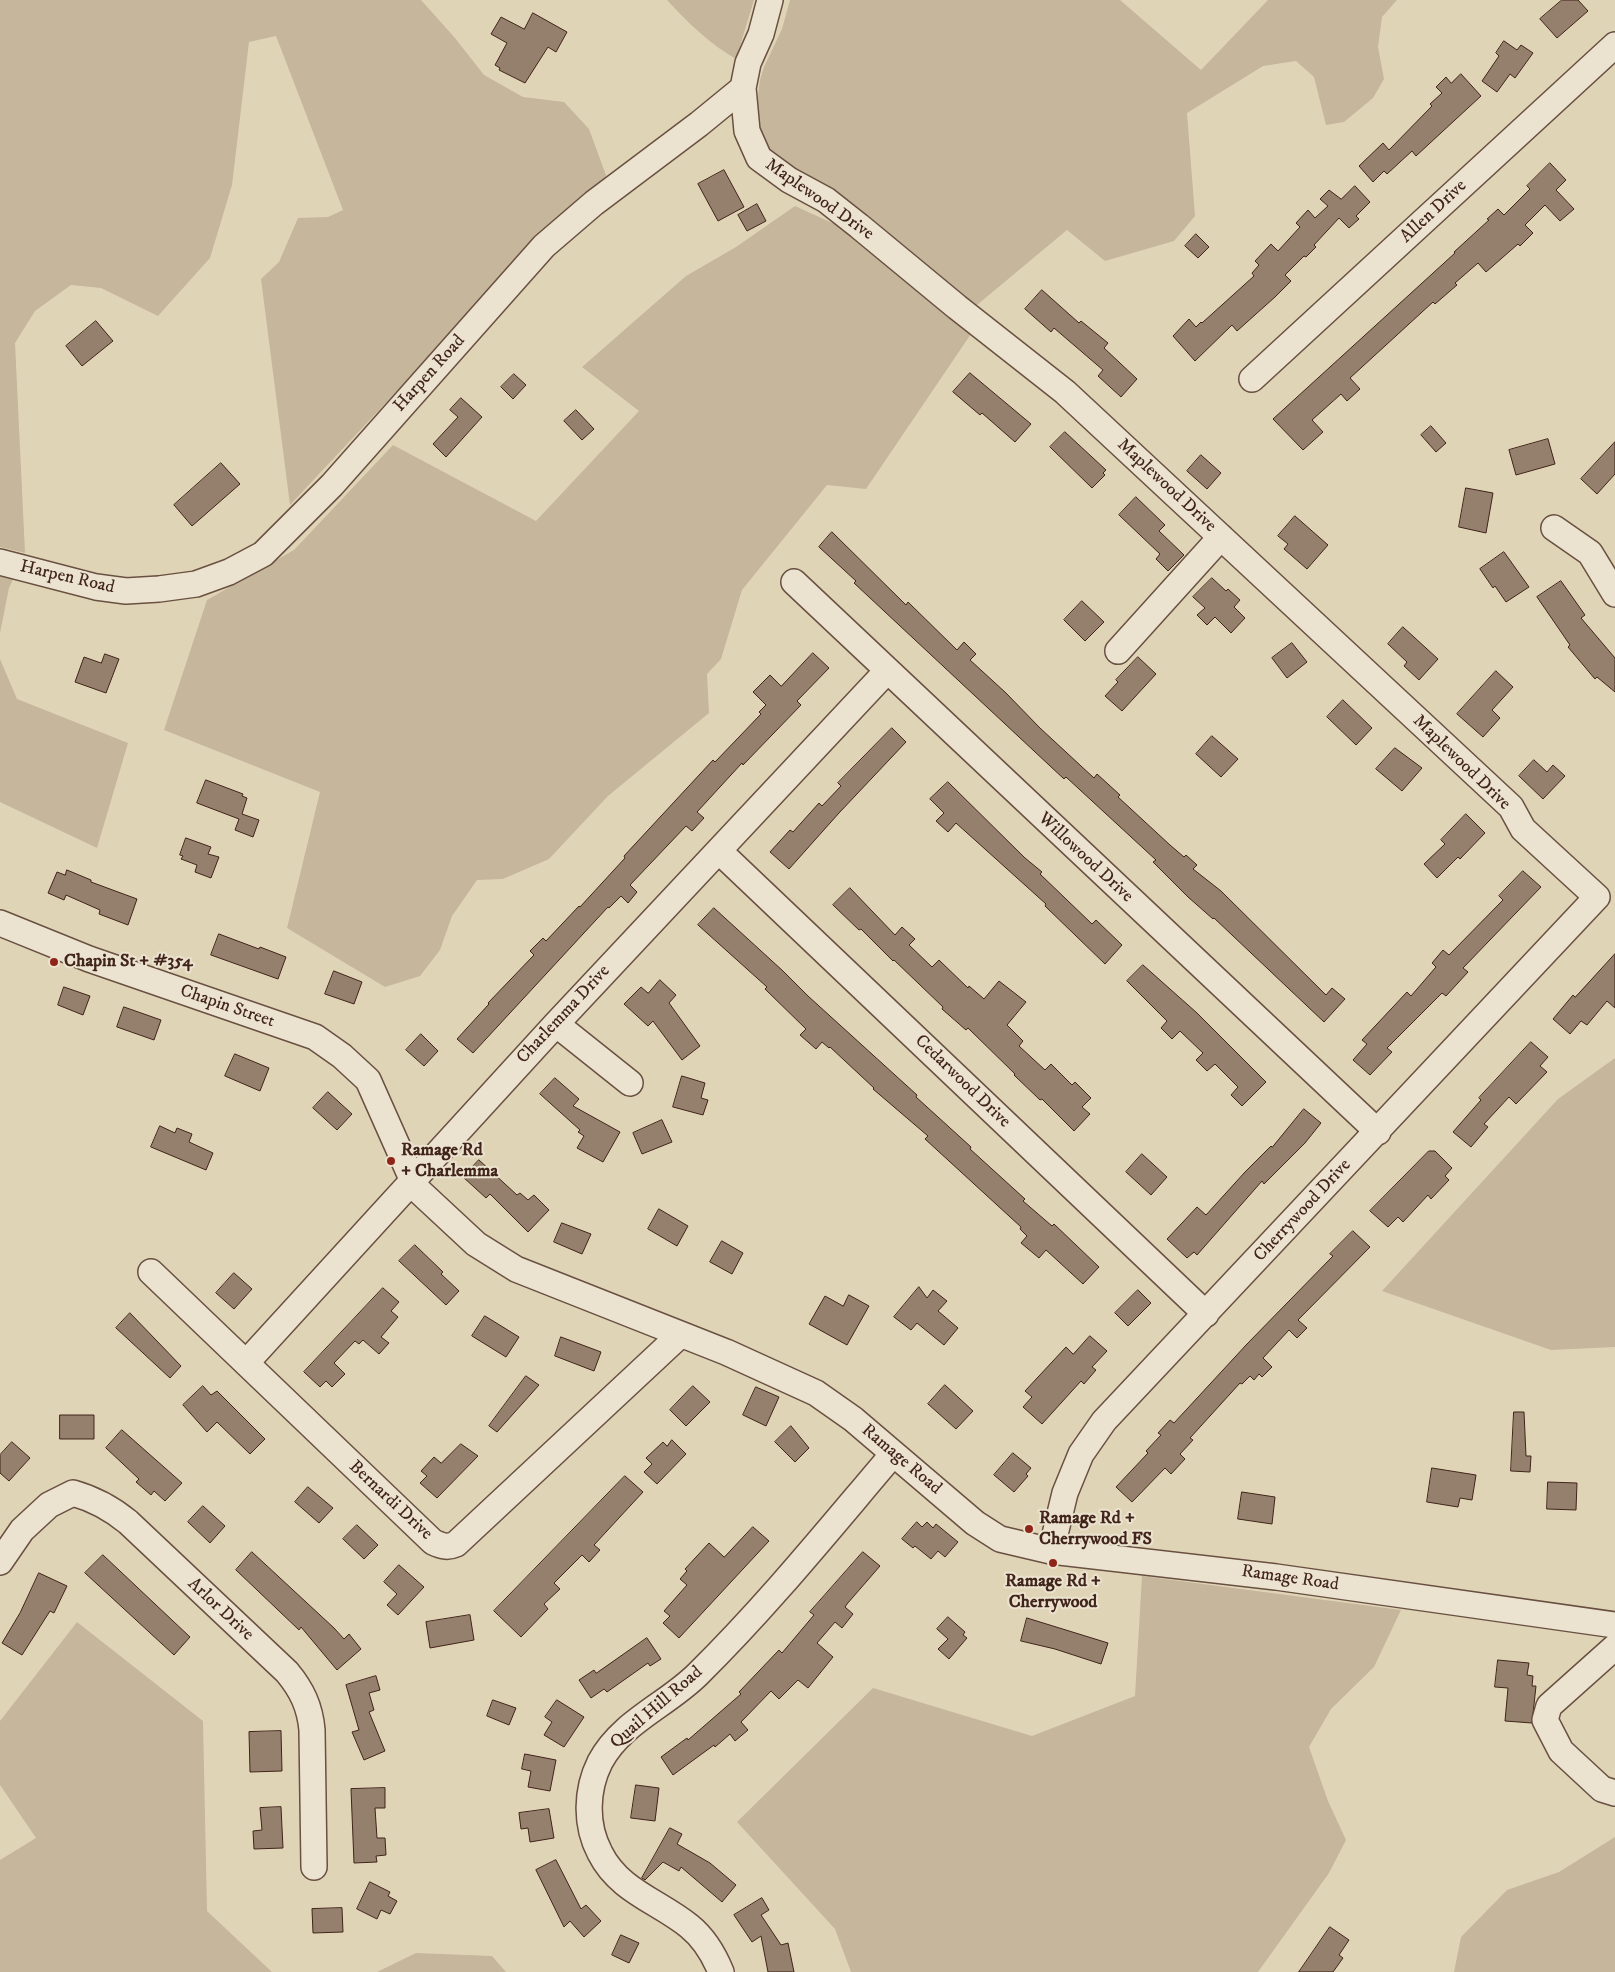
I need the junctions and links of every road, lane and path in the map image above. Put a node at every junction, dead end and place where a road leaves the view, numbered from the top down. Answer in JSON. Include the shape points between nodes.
{"nodes":[{"id":1,"x":770,"y":0,"type":"edge"},
{"id":2,"x":1615,"y":45,"type":"edge"},
{"id":3,"x":743,"y":88,"type":"junction"},
{"id":4,"x":1252,"y":379,"type":"dead end"},
{"id":5,"x":1554,"y":528,"type":"dead end"},
{"id":6,"x":1221,"y":537,"type":"junction"},
{"id":7,"x":7,"y":564,"type":"edge"},
{"id":8,"x":794,"y":582,"type":"dead end"},
{"id":9,"x":1615,"y":594,"type":"edge"},
{"id":10,"x":1118,"y":651,"type":"dead end"},
{"id":11,"x":887,"y":671,"type":"junction"},
{"id":12,"x":718,"y":851,"type":"junction"},
{"id":13,"x":1597,"y":897,"type":"joint"},
{"id":14,"x":0,"y":923,"type":"edge"},
{"id":15,"x":556,"y":1024,"type":"junction"},
{"id":16,"x":314,"y":1037,"type":"joint"},
{"id":17,"x":630,"y":1083,"type":"dead end"},
{"id":18,"x":1378,"y":1132,"type":"junction"},
{"id":19,"x":412,"y":1179,"type":"junction"},
{"id":20,"x":151,"y":1272,"type":"dead end"},
{"id":21,"x":1206,"y":1314,"type":"junction"},
{"id":22,"x":680,"y":1335,"type":"junction"},
{"id":23,"x":246,"y":1363,"type":"junction"},
{"id":24,"x":894,"y":1454,"type":"junction"},
{"id":25,"x":1051,"y":1551,"type":"junction"},
{"id":26,"x":0,"y":1562,"type":"edge"},
{"id":27,"x":1615,"y":1625,"type":"edge"},
{"id":28,"x":1615,"y":1647,"type":"edge"},
{"id":29,"x":1615,"y":1793,"type":"edge"},
{"id":30,"x":314,"y":1867,"type":"dead end"},
{"id":31,"x":721,"y":1972,"type":"edge"}],
"edges":[{"from":1,"to":3,"type":"street","via":[[761,34],[748,63]]},
{"from":2,"to":4,"type":"street","name":"Allen Drive"},
{"from":3,"to":6,"type":"street","name":"Maplewood Drive","via":[[747,131],[759,158],[789,180],[826,200],[1065,392]]},
{"from":3,"to":7,"type":"street","name":"Harpen Road","via":[[594,203],[544,246],[332,485],[263,554],[196,584],[126,591],[96,587]]},
{"from":5,"to":9,"type":"street","via":[[1590,553]]},
{"from":6,"to":10,"type":"street"},
{"from":6,"to":13,"type":"street","name":"Maplewood Drive","via":[[1511,808],[1524,829]]},
{"from":8,"to":11,"type":"street","name":"Willowood Drive"},
{"from":11,"to":12,"type":"street","name":"Charlemma Drive"},
{"from":11,"to":18,"type":"street","name":"Willowood Drive"},
{"from":12,"to":15,"type":"street","name":"Charlemma Drive"},
{"from":12,"to":21,"type":"street","name":"Cedarwood Drive"},
{"from":13,"to":18,"type":"street","name":"Cherrywood Drive"},
{"from":14,"to":16,"type":"street","name":"Chapin Street","via":[[89,959]]},
{"from":15,"to":17,"type":"street"},
{"from":15,"to":19,"type":"street","name":"Charlemma Drive"},
{"from":16,"to":19,"type":"street","name":"Ramage Road","via":[[342,1056],[368,1080]]},
{"from":18,"to":21,"type":"street","name":"Cherrywood Drive"},
{"from":19,"to":22,"type":"street","name":"Ramage Road","via":[[476,1244],[516,1270]]},
{"from":19,"to":23,"type":"street","name":"Charlemma Drive"},
{"from":20,"to":23,"type":"street","name":"Bernardi Drive"},
{"from":21,"to":25,"type":"street","name":"Cherrywood Drive","via":[[1104,1421],[1082,1454],[1065,1493]]},
{"from":22,"to":23,"type":"street","name":"Bernardi Drive","via":[[449,1547],[433,1542]]},
{"from":22,"to":24,"type":"street","name":"Ramage Road","via":[[816,1393]]},
{"from":24,"to":25,"type":"street","name":"Ramage Road","via":[[975,1523],[1000,1539]]},
{"from":24,"to":31,"type":"street","name":"Quail Hill Road","via":[[748,1624],[695,1676],[618,1738],[604,1755],[595,1774],[589,1805],[590,1821],[593,1837],[608,1866],[630,1890],[690,1928],[710,1950]]},
{"from":25,"to":27,"type":"street","name":"Ramage Road","via":[[1276,1576]]},
{"from":26,"to":30,"type":"street","name":"Arlor Drive","via":[[22,1530],[49,1505],[73,1493],[87,1497],[128,1522],[287,1672],[302,1692],[311,1716]]},
{"from":28,"to":29,"type":"street","via":[[1549,1706],[1545,1720],[1561,1750],[1602,1789]]}]}
